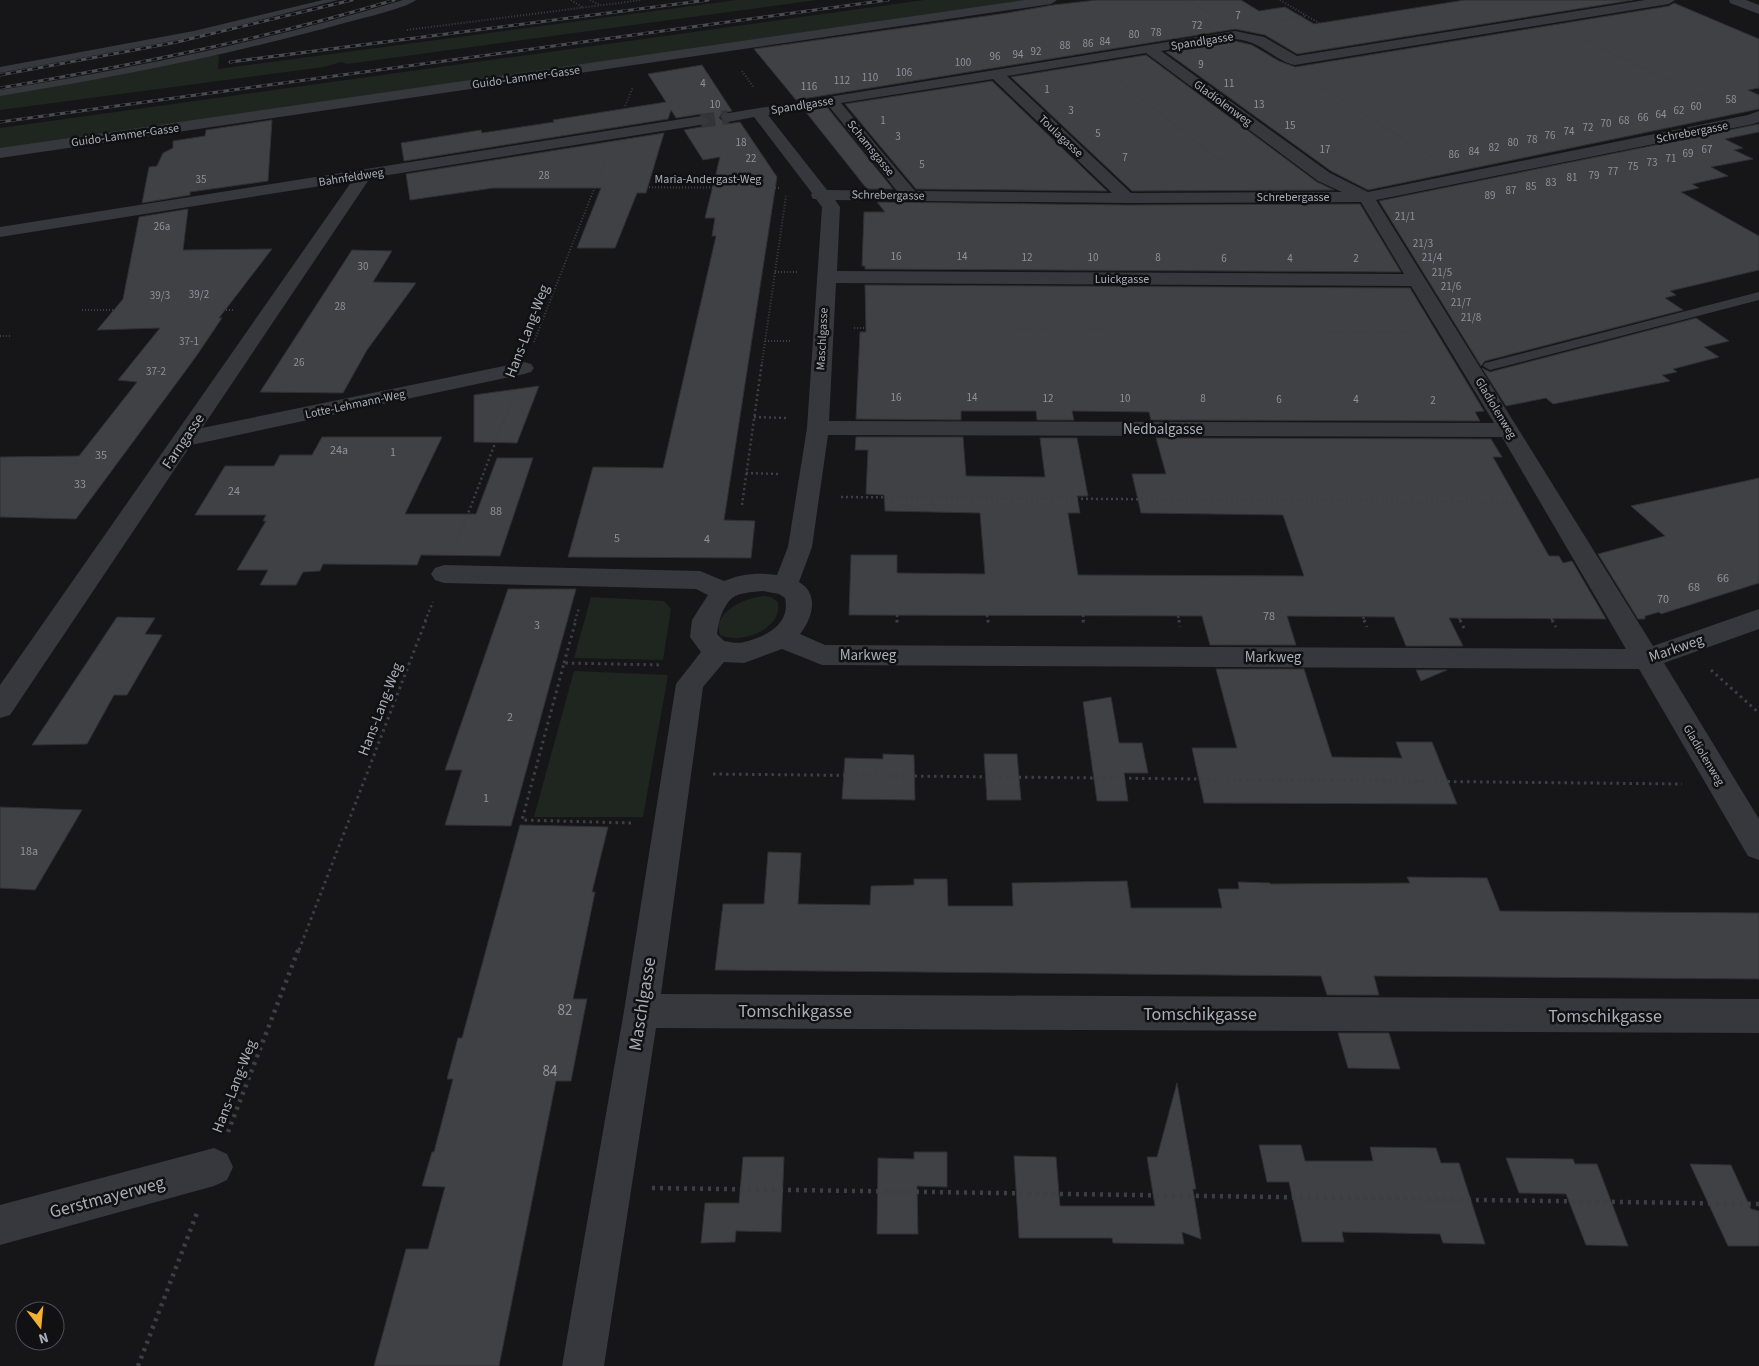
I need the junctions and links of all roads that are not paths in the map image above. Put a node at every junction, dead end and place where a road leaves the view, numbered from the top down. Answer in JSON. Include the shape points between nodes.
{"nodes":[{"id":1,"x":334,"y":0,"type":"edge"},
{"id":2,"x":412,"y":0,"type":"edge"},
{"id":3,"x":1051,"y":0,"type":"edge"},
{"id":4,"x":1669,"y":0,"type":"edge"},
{"id":5,"x":1735,"y":0,"type":"edge"},
{"id":6,"x":1759,"y":10,"type":"edge"},
{"id":7,"x":1149,"y":49,"type":"junction"},
{"id":8,"x":0,"y":70,"type":"edge"},
{"id":9,"x":995,"y":74,"type":"junction"},
{"id":10,"x":0,"y":93,"type":"edge"},
{"id":11,"x":831,"y":100,"type":"junction"},
{"id":12,"x":764,"y":111,"type":"junction"},
{"id":13,"x":728,"y":117,"type":"tunnel mouth"},
{"id":14,"x":1756,"y":118,"type":"edge"},
{"id":15,"x":701,"y":121,"type":"tunnel mouth"},
{"id":16,"x":0,"y":153,"type":"edge"},
{"id":17,"x":365,"y":174,"type":"junction"},
{"id":18,"x":819,"y":194,"type":"junction"},
{"id":19,"x":910,"y":196,"type":"junction"},
{"id":20,"x":1366,"y":197,"type":"junction"},
{"id":21,"x":1127,"y":198,"type":"junction"},
{"id":22,"x":0,"y":232,"type":"edge"},
{"id":23,"x":826,"y":277,"type":"junction"},
{"id":24,"x":1418,"y":280,"type":"junction"},
{"id":25,"x":1759,"y":296,"type":"edge"},
{"id":26,"x":1490,"y":366,"type":"dead end"},
{"id":27,"x":524,"y":368,"type":"road end"},
{"id":28,"x":818,"y":428,"type":"junction"},
{"id":29,"x":1510,"y":430,"type":"junction"},
{"id":30,"x":185,"y":439,"type":"junction"},
{"id":31,"x":444,"y":574,"type":"road end"},
{"id":32,"x":785,"y":586,"type":"junction"},
{"id":33,"x":724,"y":592,"type":"junction"},
{"id":34,"x":1759,"y":619,"type":"edge"},
{"id":35,"x":783,"y":638,"type":"junction"},
{"id":36,"x":717,"y":651,"type":"junction"},
{"id":37,"x":1646,"y":659,"type":"junction"},
{"id":38,"x":0,"y":707,"type":"edge"},
{"id":39,"x":1759,"y":846,"type":"edge"},
{"id":40,"x":641,"y":1011,"type":"junction"},
{"id":41,"x":1759,"y":1016,"type":"edge"},
{"id":42,"x":214,"y":1167,"type":"road end"},
{"id":43,"x":0,"y":1226,"type":"edge"},
{"id":44,"x":584,"y":1366,"type":"edge"}],
"edges":[{"from":1,"to":8,"type":"lane","via":[[194,34]]},
{"from":2,"to":10,"type":"lane","via":[[231,49]]},
{"from":3,"to":16,"type":"street","name":"Guido-Lammer-Gasse"},
{"from":4,"to":7,"type":"street","name":"Spandlgasse","via":[[1295,61],[1260,39],[1241,35]]},
{"from":5,"to":6,"type":"street"},
{"from":7,"to":9,"type":"street","name":"Spandlgasse"},
{"from":7,"to":20,"type":"street","name":"Gladiolenweg","via":[[1324,177]]},
{"from":9,"to":11,"type":"street","name":"Spandlgasse"},
{"from":9,"to":21,"type":"street","name":"Toulagasse"},
{"from":11,"to":12,"type":"street","name":"Spandlgasse"},
{"from":11,"to":19,"type":"street","name":"Schamsgasse"},
{"from":12,"to":13,"type":"street"},
{"from":12,"to":18,"type":"street","name":"Maschlgasse"},
{"from":14,"to":20,"type":"street","name":"Schrebergasse"},
{"from":15,"to":17,"type":"street","name":"Bahnfeldweg"},
{"from":17,"to":22,"type":"street","name":"Bahnfeldweg"},
{"from":17,"to":30,"type":"street","name":"Farngasse"},
{"from":18,"to":19,"type":"street","name":"Schrebergasse"},
{"from":18,"to":23,"type":"street","name":"Maschlgasse","via":[[831,207]]},
{"from":19,"to":21,"type":"street","name":"Schrebergasse"},
{"from":20,"to":21,"type":"street","name":"Schrebergasse"},
{"from":20,"to":24,"type":"street","name":"Gladiolenweg"},
{"from":23,"to":24,"type":"street","name":"Luickgasse"},
{"from":23,"to":28,"type":"street","name":"Maschlgasse"},
{"from":24,"to":29,"type":"street","name":"Gladiolenweg"},
{"from":25,"to":26,"type":"lane"},
{"from":27,"to":30,"type":"street","name":"Lotte-Lehmann-Weg"},
{"from":28,"to":29,"type":"street","name":"Nedbalgasse"},
{"from":28,"to":32,"type":"street","name":"Maschlgasse","via":[[800,547]]},
{"from":29,"to":37,"type":"street","name":"Gladiolenweg"},
{"from":30,"to":38,"type":"street","name":"Farngasse"},
{"from":31,"to":33,"type":"street","via":[[700,580]]},
{"from":32,"to":33,"type":"street","via":[[763,582]]},
{"from":32,"to":35,"type":"street","via":[[796,594],[800,607],[796,621]]},
{"from":33,"to":36,"type":"street","via":[[705,620],[703,637]]},
{"from":34,"to":37,"type":"street","name":"Markweg"},
{"from":35,"to":36,"type":"street","via":[[744,653]]},
{"from":35,"to":37,"type":"street","name":"Markweg","via":[[822,655]]},
{"from":36,"to":40,"type":"street","name":"Maschlgasse","via":[[690,684]]},
{"from":37,"to":39,"type":"street","name":"Gladiolenweg"},
{"from":40,"to":41,"type":"street","name":"Tomschikgasse"},
{"from":40,"to":44,"type":"street","name":"Maschlgasse"},
{"from":42,"to":43,"type":"street","name":"Gerstmayerweg"}]}
